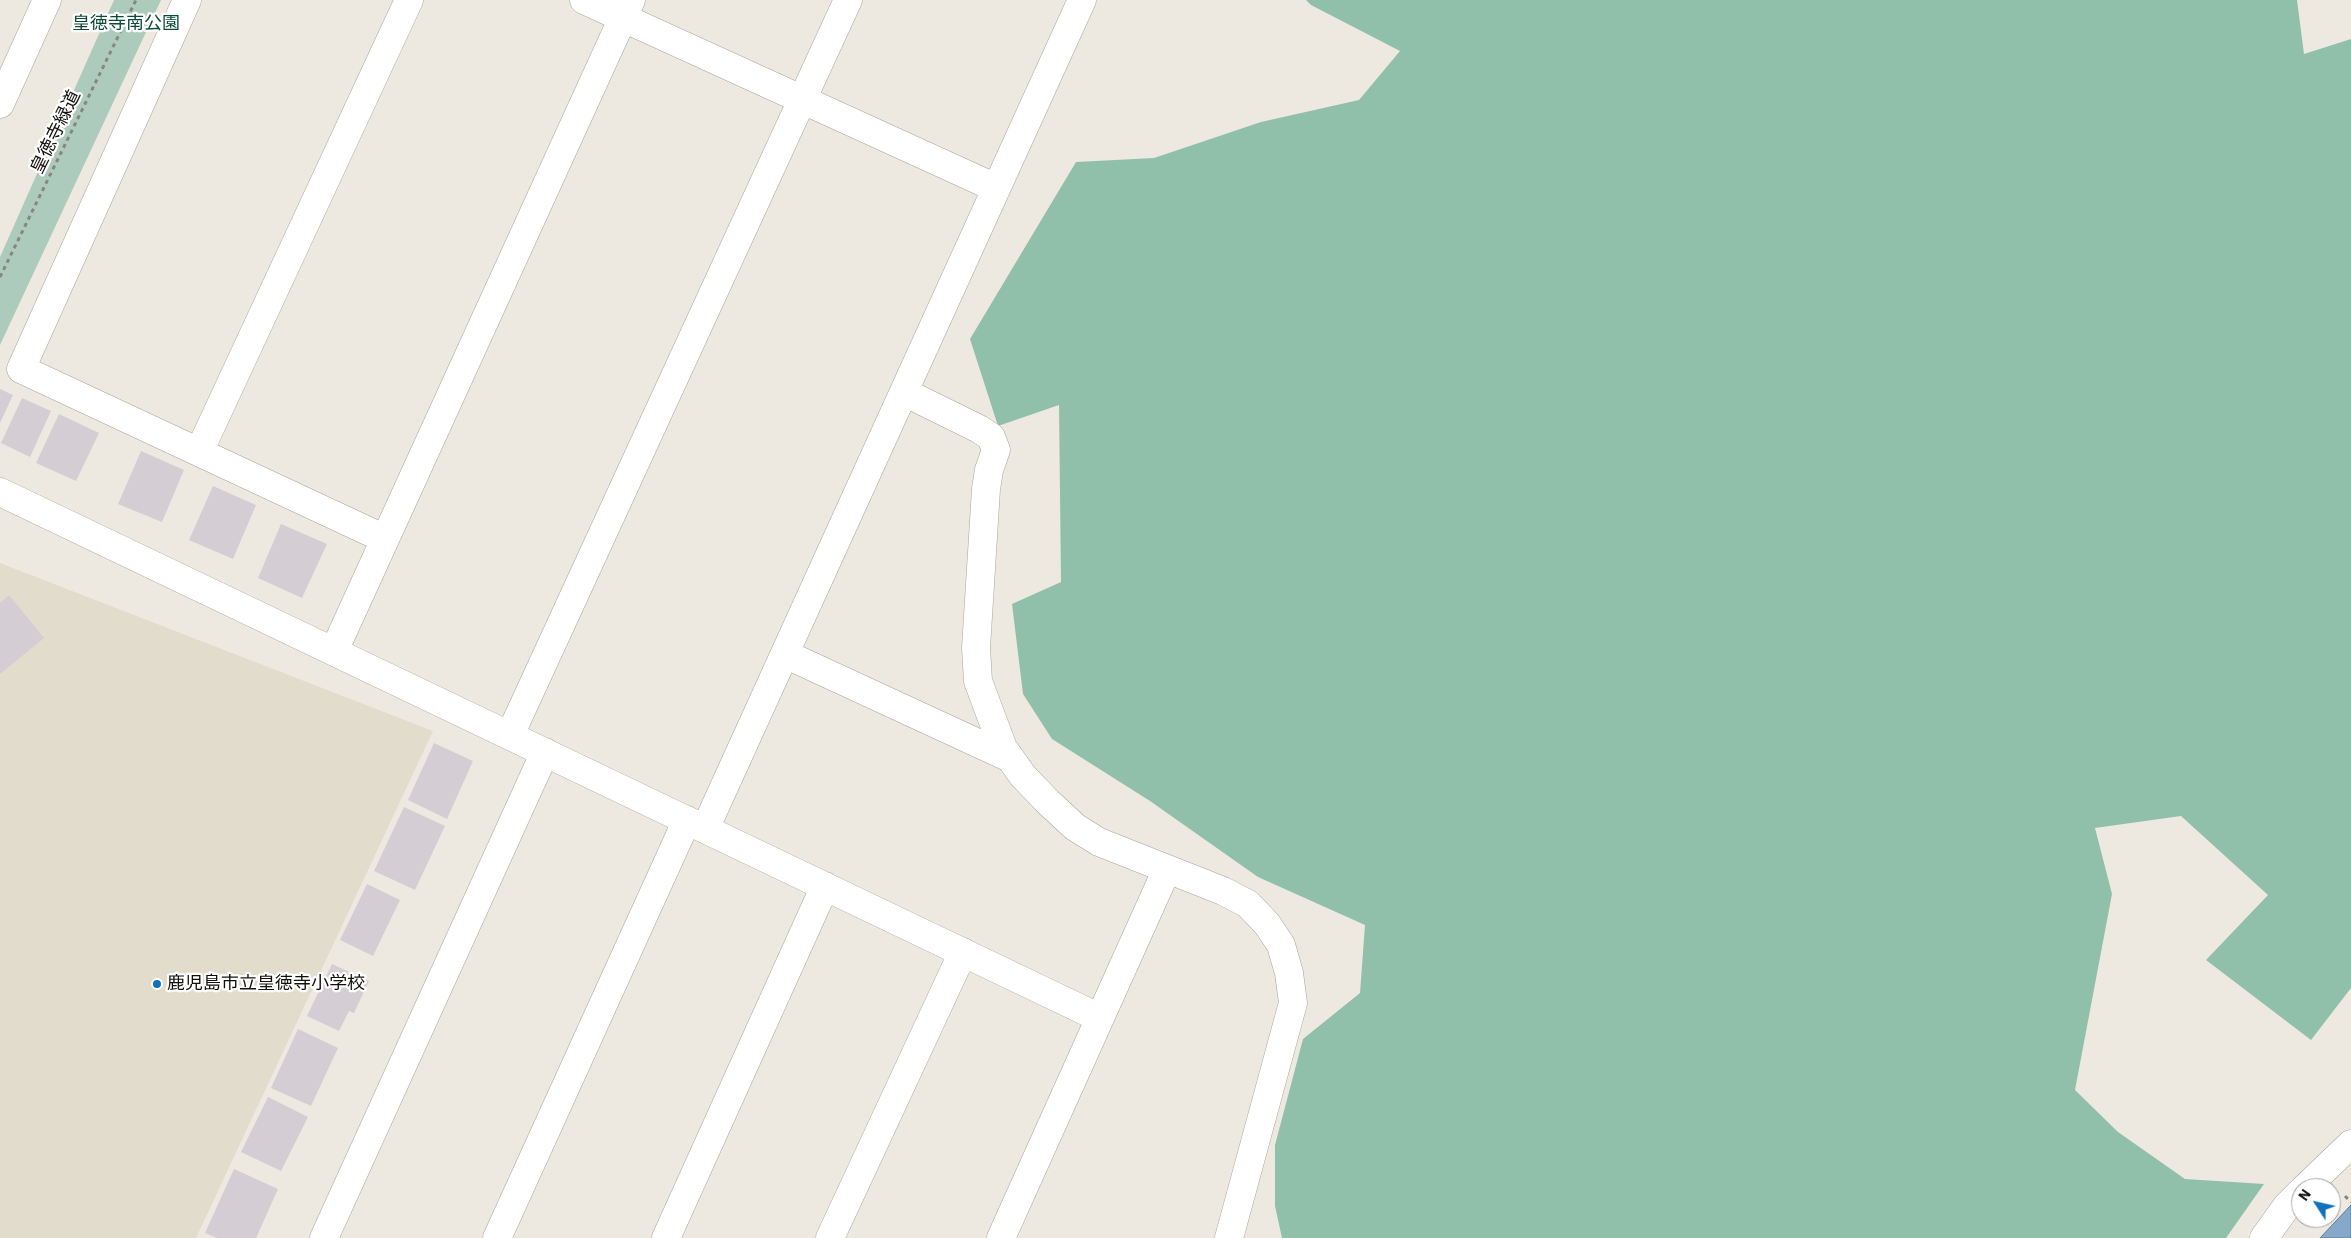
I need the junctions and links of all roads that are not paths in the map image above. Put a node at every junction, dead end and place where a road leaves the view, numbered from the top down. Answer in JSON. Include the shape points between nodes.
{"nodes":[{"id":1,"x":47,"y":0,"type":"edge"},
{"id":2,"x":187,"y":0,"type":"edge"},
{"id":3,"x":409,"y":0,"type":"edge"},
{"id":4,"x":584,"y":0,"type":"edge"},
{"id":5,"x":848,"y":0,"type":"edge"},
{"id":6,"x":1082,"y":0,"type":"edge"},
{"id":7,"x":627,"y":9,"type":"edge"},
{"id":8,"x":802,"y":99,"type":"junction"},
{"id":9,"x":0,"y":104,"type":"edge"},
{"id":10,"x":996,"y":188,"type":"junction"},
{"id":11,"x":904,"y":392,"type":"junction"},
{"id":12,"x":199,"y":452,"type":"junction"},
{"id":13,"x":0,"y":492,"type":"edge"},
{"id":14,"x":385,"y":539,"type":"junction"},
{"id":15,"x":334,"y":651,"type":"junction"},
{"id":16,"x":785,"y":654,"type":"junction"},
{"id":17,"x":510,"y":736,"type":"junction"},
{"id":18,"x":545,"y":752,"type":"junction"},
{"id":19,"x":1010,"y":758,"type":"junction"},
{"id":20,"x":696,"y":825,"type":"junction"},
{"id":21,"x":1167,"y":869,"type":"junction"},
{"id":22,"x":825,"y":886,"type":"junction"},
{"id":23,"x":963,"y":952,"type":"junction"},
{"id":24,"x":1100,"y":1018,"type":"junction"},
{"id":25,"x":2351,"y":1144,"type":"edge"},
{"id":26,"x":2315,"y":1178,"type":"edge"},
{"id":27,"x":2291,"y":1202,"type":"edge"},
{"id":28,"x":324,"y":1238,"type":"edge"},
{"id":29,"x":496,"y":1238,"type":"edge"},
{"id":30,"x":666,"y":1238,"type":"edge"},
{"id":31,"x":830,"y":1238,"type":"edge"},
{"id":32,"x":1001,"y":1238,"type":"edge"},
{"id":33,"x":1229,"y":1238,"type":"edge"},
{"id":34,"x":2264,"y":1238,"type":"edge"}],
"edges":[{"from":1,"to":9,"type":"street"},
{"from":2,"to":12,"type":"street","via":[[21,368]]},
{"from":3,"to":12,"type":"street"},
{"from":4,"to":7,"type":"street"},
{"from":5,"to":8,"type":"street"},
{"from":6,"to":10,"type":"street"},
{"from":7,"to":8,"type":"street"},
{"from":7,"to":14,"type":"street"},
{"from":8,"to":10,"type":"street"},
{"from":8,"to":17,"type":"street"},
{"from":10,"to":11,"type":"street"},
{"from":11,"to":16,"type":"street"},
{"from":11,"to":19,"type":"street","via":[[992,437],[996,450],[986,489],[976,648],[978,681],[1002,748]]},
{"from":12,"to":14,"type":"street"},
{"from":13,"to":15,"type":"street"},
{"from":14,"to":15,"type":"street"},
{"from":15,"to":17,"type":"street"},
{"from":16,"to":19,"type":"street"},
{"from":16,"to":20,"type":"street"},
{"from":17,"to":18,"type":"street"},
{"from":18,"to":20,"type":"street"},
{"from":18,"to":28,"type":"street"},
{"from":19,"to":21,"type":"street","via":[[1048,802],[1075,827],[1099,842]]},
{"from":20,"to":22,"type":"street"},
{"from":20,"to":29,"type":"street"},
{"from":21,"to":24,"type":"street"},
{"from":21,"to":33,"type":"street","via":[[1248,904],[1281,945],[1290,973],[1293,1004]]},
{"from":22,"to":23,"type":"street"},
{"from":22,"to":30,"type":"street"},
{"from":23,"to":24,"type":"street"},
{"from":23,"to":31,"type":"street"},
{"from":24,"to":32,"type":"street"},
{"from":25,"to":26,"type":"street"},
{"from":27,"to":34,"type":"street"}]}
